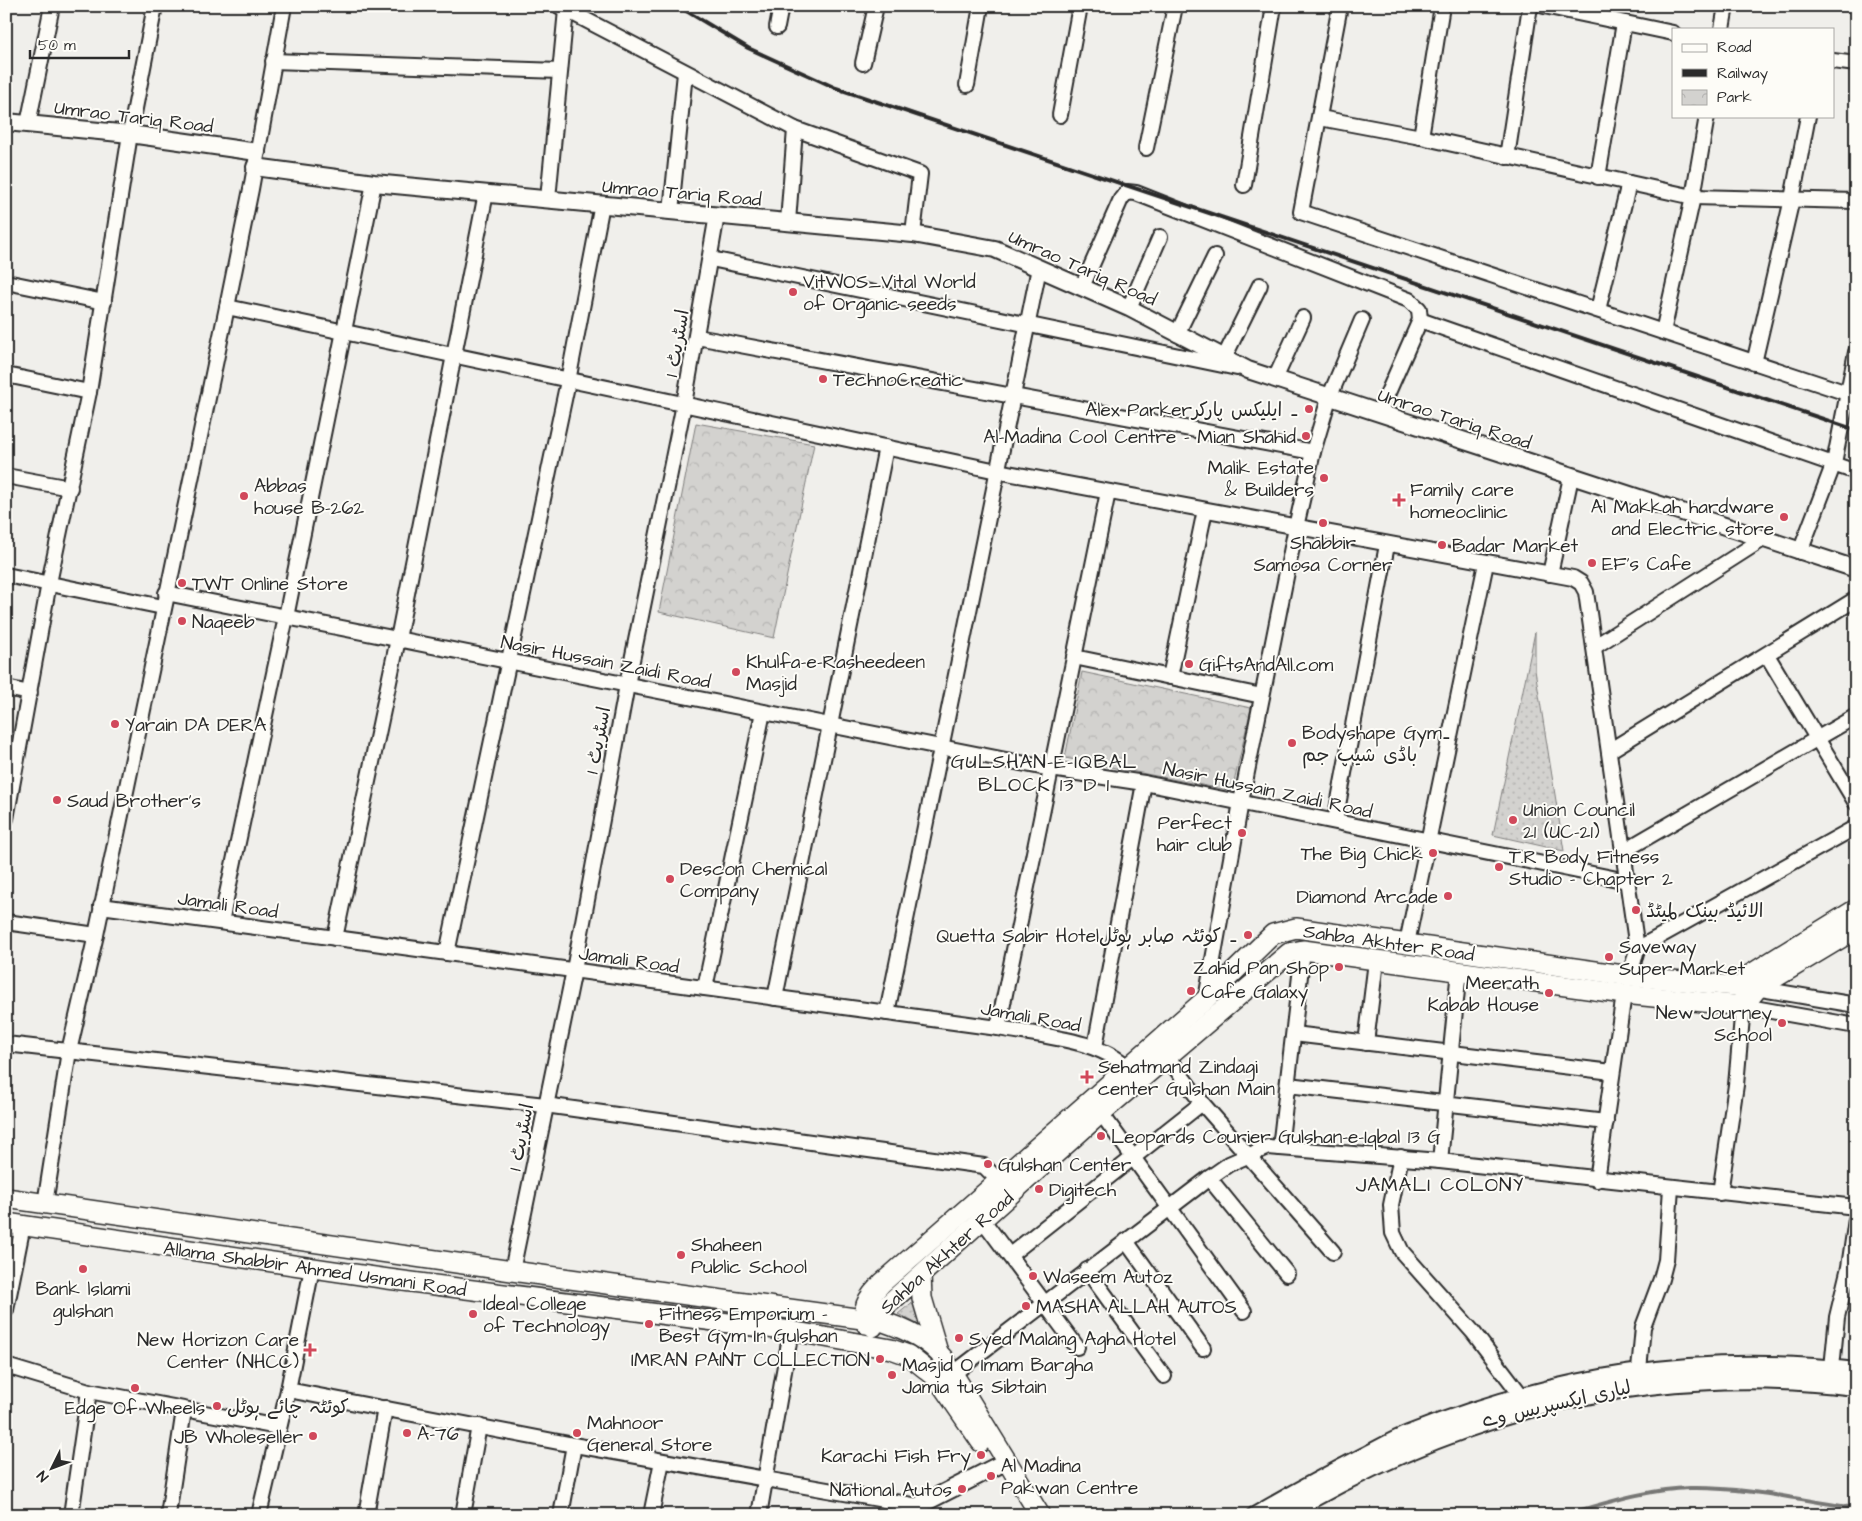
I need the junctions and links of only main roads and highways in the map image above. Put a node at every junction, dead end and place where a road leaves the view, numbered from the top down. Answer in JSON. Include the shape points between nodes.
{"nodes":[{"id":1,"x":1856,"y":909,"type":"edge"},
{"id":2,"x":1856,"y":929,"type":"edge"},
{"id":3,"x":1805,"y":949,"type":"junction"},
{"id":4,"x":1751,"y":987,"type":"junction"},
{"id":5,"x":1212,"y":1005,"type":"junction"},
{"id":6,"x":1005,"y":1187,"type":"junction"},
{"id":7,"x":6,"y":1198,"type":"edge"},
{"id":8,"x":14,"y":1224,"type":"edge"},
{"id":9,"x":921,"y":1275,"type":"junction"},
{"id":10,"x":869,"y":1320,"type":"junction"},
{"id":11,"x":838,"y":1340,"type":"junction"},
{"id":12,"x":891,"y":1349,"type":"junction"},
{"id":13,"x":938,"y":1352,"type":"junction"},
{"id":14,"x":1856,"y":1383,"type":"edge"},
{"id":15,"x":1028,"y":1515,"type":"edge"},
{"id":16,"x":1040,"y":1515,"type":"edge"},
{"id":17,"x":1276,"y":1515,"type":"edge"}],
"edges":[{"from":1,"to":3,"type":"main road"},
{"from":2,"to":3,"type":"main road"},
{"from":3,"to":4,"type":"main road"},
{"from":4,"to":5,"type":"main road","name":"Sahba Akhter Road","via":[[1743,1006],[1624,994],[1303,950],[1289,952]]},
{"from":4,"to":5,"type":"main road","name":"Sahba Akhter Road","via":[[1630,976],[1296,928],[1272,934]]},
{"from":5,"to":6,"type":"main road","name":"Sahba Akhter Road","via":[[1128,1066]]},
{"from":5,"to":6,"type":"main road","name":"Sahba Akhter Road","via":[[1167,1057],[1140,1081]]},
{"from":6,"to":9,"type":"main road","name":"Sahba Akhter Road","via":[[982,1219]]},
{"from":6,"to":10,"type":"main road","name":"Sahba Akhter Road","via":[[882,1283],[865,1304]]},
{"from":7,"to":10,"type":"main road","name":"Allama Shabbir Ahmed Usmani Road"},
{"from":8,"to":11,"type":"main road","name":"Allama Shabbir Ahmed Usmani Road"},
{"from":9,"to":10,"type":"main road","name":"Sahba Akhter Road"},
{"from":9,"to":13,"type":"main road","via":[[922,1298]]},
{"from":10,"to":11,"type":"main road","name":"Sahba Akhter Road"},
{"from":10,"to":12,"type":"main road","name":"Sahba Akhter Road"},
{"from":10,"to":13,"type":"main road","name":"Allama Shabbir Ahmed Usmani Road","via":[[898,1327]]},
{"from":11,"to":12,"type":"main road","name":"Allama Shabbir Ahmed Usmani Road"},
{"from":12,"to":15,"type":"main road","via":[[908,1355],[937,1378]]},
{"from":13,"to":16,"type":"main road"},
{"from":14,"to":17,"type":"highway","name":"لیاری ایکسپریس وے","via":[[1753,1375],[1675,1379],[1596,1389],[1479,1420],[1441,1434],[1369,1464]]}]}
